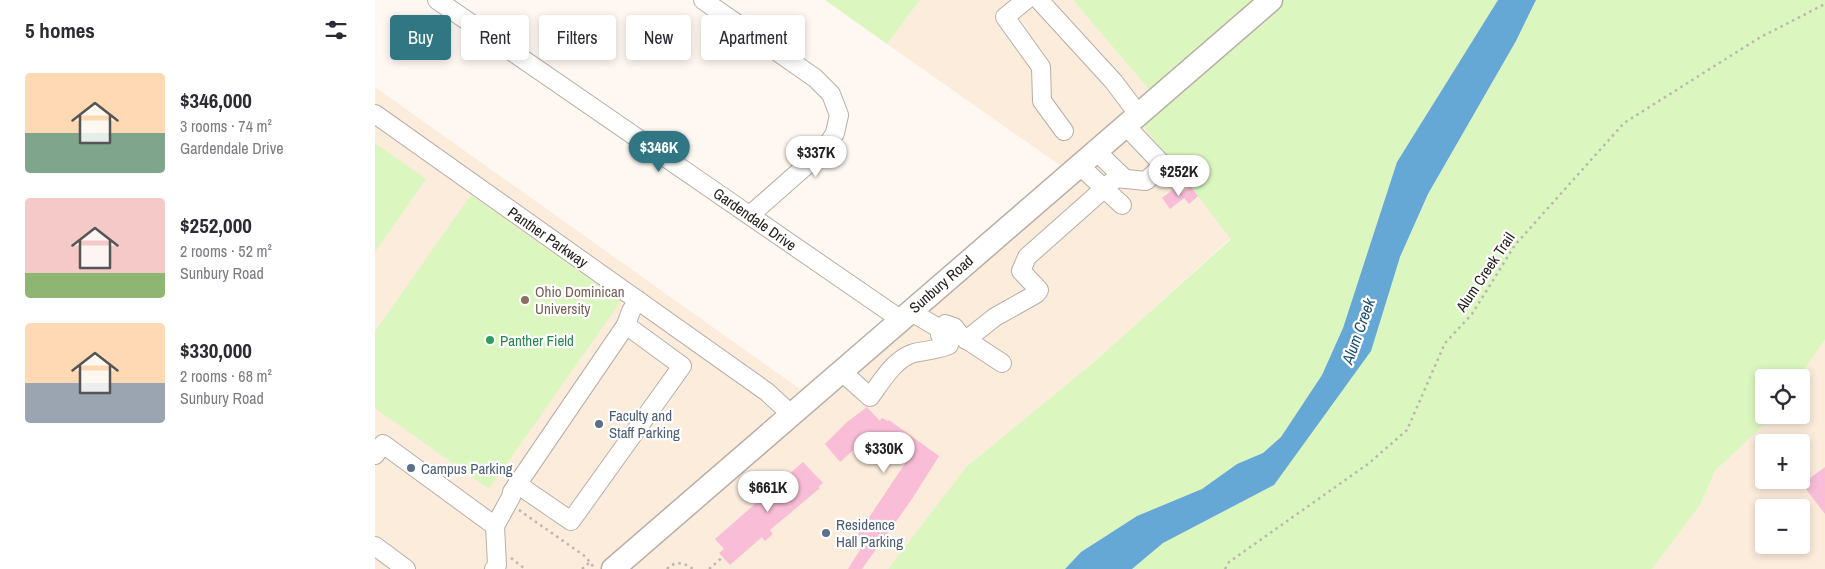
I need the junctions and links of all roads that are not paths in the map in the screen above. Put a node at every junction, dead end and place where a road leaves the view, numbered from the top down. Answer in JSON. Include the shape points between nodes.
{"nodes":[{"id":1,"x":437,"y":0,"type":"edge"},
{"id":2,"x":703,"y":0,"type":"edge"},
{"id":3,"x":1027,"y":0,"type":"edge"},
{"id":4,"x":1039,"y":0,"type":"edge"},
{"id":5,"x":1271,"y":0,"type":"edge"},
{"id":6,"x":375,"y":114,"type":"edge"},
{"id":7,"x":1132,"y":120,"type":"junction"},
{"id":8,"x":1064,"y":131,"type":"dead end"},
{"id":9,"x":1088,"y":158,"type":"junction"},
{"id":10,"x":1125,"y":178,"type":"junction"},
{"id":11,"x":1104,"y":189,"type":"junction"},
{"id":12,"x":1122,"y":205,"type":"dead end"},
{"id":13,"x":750,"y":215,"type":"junction"},
{"id":14,"x":642,"y":303,"type":"junction"},
{"id":15,"x":905,"y":315,"type":"junction"},
{"id":16,"x":626,"y":326,"type":"junction"},
{"id":17,"x":958,"y":340,"type":"junction"},
{"id":18,"x":1002,"y":363,"type":"dead end"},
{"id":19,"x":841,"y":371,"type":"junction"},
{"id":20,"x":792,"y":415,"type":"junction"},
{"id":21,"x":378,"y":446,"type":"edge"},
{"id":22,"x":514,"y":494,"type":"junction"},
{"id":23,"x":491,"y":523,"type":"junction"},
{"id":24,"x":375,"y":546,"type":"edge"},
{"id":25,"x":406,"y":569,"type":"edge"},
{"id":26,"x":494,"y":569,"type":"edge"},
{"id":27,"x":613,"y":569,"type":"edge"}],
"edges":[{"from":1,"to":13,"type":"street","name":"Gardendale Drive"},
{"from":2,"to":13,"type":"street","via":[[815,78],[831,94],[839,115],[835,133],[825,149]]},
{"from":3,"to":8,"type":"street","via":[[1005,17],[1041,67],[1043,101]]},
{"from":4,"to":7,"type":"street","via":[[1114,82]]},
{"from":5,"to":7,"type":"main road","name":"Sunbury Road"},
{"from":6,"to":14,"type":"street","name":"Panther Parkway"},
{"from":7,"to":9,"type":"main road","name":"Sunbury Road"},
{"from":7,"to":10,"type":"street","via":[[1163,165],[1146,181]]},
{"from":9,"to":10,"type":"street"},
{"from":9,"to":11,"type":"street"},
{"from":9,"to":15,"type":"main road","name":"Sunbury Road"},
{"from":10,"to":11,"type":"street","via":[[1116,178]]},
{"from":11,"to":12,"type":"street"},
{"from":11,"to":17,"type":"street","via":[[1027,257],[1021,267],[1024,276],[1039,290],[1036,294]]},
{"from":13,"to":15,"type":"street","name":"Gardendale Drive"},
{"from":14,"to":16,"type":"street","via":[[637,319]]},
{"from":14,"to":20,"type":"street","name":"Panther Parkway","via":[[767,392]]},
{"from":15,"to":17,"type":"street","name":"Gardendale Drive","via":[[940,329],[945,324],[954,327]]},
{"from":15,"to":19,"type":"main road","name":"Sunbury Road"},
{"from":16,"to":22,"type":"street"},
{"from":16,"to":22,"type":"street","via":[[682,366],[571,521]]},
{"from":17,"to":18,"type":"street"},
{"from":17,"to":19,"type":"street","via":[[905,357],[870,397]]},
{"from":19,"to":20,"type":"main road","name":"Sunbury Road"},
{"from":20,"to":27,"type":"main road","name":"Sunbury Road"},
{"from":21,"to":23,"type":"street"},
{"from":22,"to":23,"type":"street","via":[[506,494]]},
{"from":23,"to":26,"type":"street","via":[[497,565]]},
{"from":24,"to":25,"type":"street"}]}
